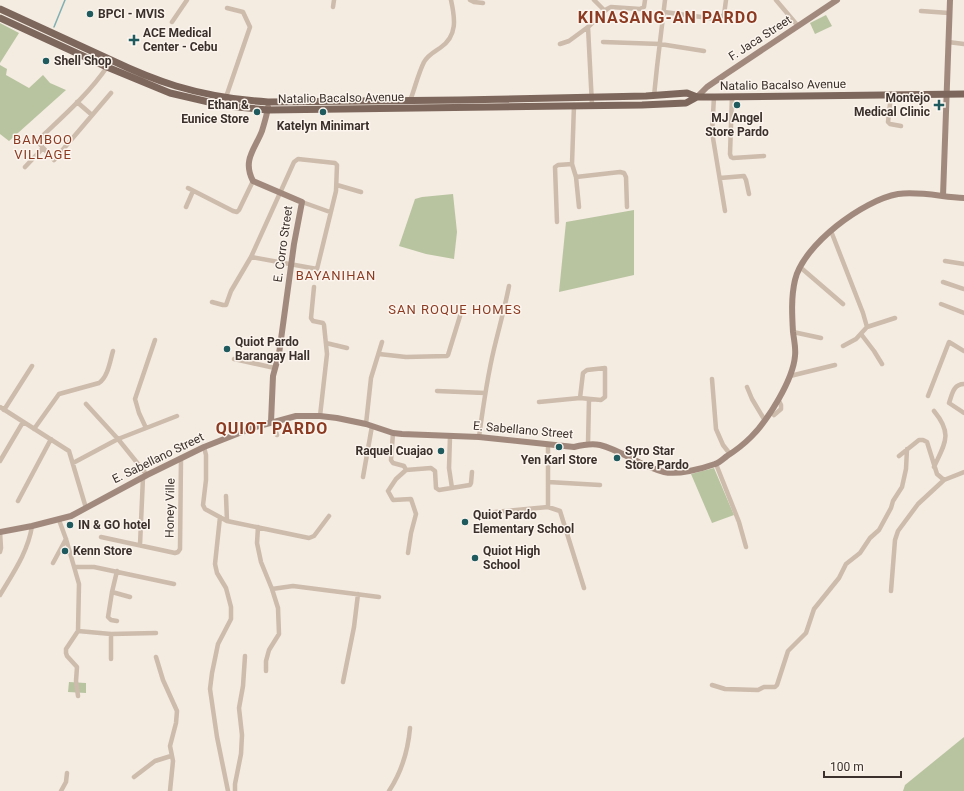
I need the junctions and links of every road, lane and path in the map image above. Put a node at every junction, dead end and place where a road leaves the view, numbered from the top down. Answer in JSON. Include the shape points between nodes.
{"nodes":[{"id":1,"x":187,"y":0,"type":"edge"},
{"id":2,"x":334,"y":0,"type":"edge"},
{"id":3,"x":451,"y":0,"type":"edge"},
{"id":4,"x":470,"y":0,"type":"edge"},
{"id":5,"x":594,"y":0,"type":"edge"},
{"id":6,"x":645,"y":0,"type":"edge"},
{"id":7,"x":665,"y":0,"type":"edge"},
{"id":8,"x":726,"y":0,"type":"edge"},
{"id":9,"x":776,"y":0,"type":"edge"},
{"id":10,"x":837,"y":0,"type":"edge"},
{"id":11,"x":950,"y":0,"type":"edge"},
{"id":12,"x":483,"y":3,"type":"dead end"},
{"id":13,"x":333,"y":7,"type":"dead end"},
{"id":14,"x":227,"y":8,"type":"dead end"},
{"id":15,"x":0,"y":9,"type":"edge"},
{"id":16,"x":604,"y":10,"type":"junction"},
{"id":17,"x":921,"y":11,"type":"dead end"},
{"id":18,"x":664,"y":12,"type":"junction"},
{"id":19,"x":949,"y":13,"type":"junction"},
{"id":20,"x":0,"y":18,"type":"edge"},
{"id":21,"x":172,"y":22,"type":"dead end"},
{"id":22,"x":798,"y":26,"type":"junction"},
{"id":23,"x":588,"y":27,"type":"junction"},
{"id":24,"x":603,"y":42,"type":"dead end"},
{"id":25,"x":948,"y":42,"type":"junction"},
{"id":26,"x":560,"y":44,"type":"dead end"},
{"id":27,"x":660,"y":44,"type":"junction"},
{"id":28,"x":964,"y":44,"type":"edge"},
{"id":29,"x":704,"y":51,"type":"dead end"},
{"id":30,"x":107,"y":67,"type":"junction"},
{"id":31,"x":110,"y":93,"type":"dead end"},
{"id":32,"x":946,"y":94,"type":"junction"},
{"id":33,"x":964,"y":94,"type":"edge"},
{"id":34,"x":891,"y":95,"type":"junction"},
{"id":35,"x":591,"y":96,"type":"junction"},
{"id":36,"x":654,"y":96,"type":"junction"},
{"id":37,"x":732,"y":96,"type":"junction"},
{"id":38,"x":697,"y":97,"type":"junction"},
{"id":39,"x":714,"y":97,"type":"junction"},
{"id":40,"x":226,"y":98,"type":"junction"},
{"id":41,"x":410,"y":101,"type":"junction"},
{"id":42,"x":77,"y":102,"type":"junction"},
{"id":43,"x":268,"y":102,"type":"junction"},
{"id":44,"x":574,"y":105,"type":"junction"},
{"id":45,"x":592,"y":105,"type":"junction"},
{"id":46,"x":268,"y":110,"type":"junction"},
{"id":47,"x":92,"y":115,"type":"junction"},
{"id":48,"x":901,"y":126,"type":"dead end"},
{"id":49,"x":43,"y":148,"type":"junction"},
{"id":50,"x":764,"y":156,"type":"dead end"},
{"id":51,"x":572,"y":164,"type":"junction"},
{"id":52,"x":25,"y":167,"type":"dead end"},
{"id":53,"x":576,"y":177,"type":"junction"},
{"id":54,"x":720,"y":178,"type":"junction"},
{"id":55,"x":253,"y":181,"type":"junction"},
{"id":56,"x":337,"y":185,"type":"junction"},
{"id":57,"x":188,"y":188,"type":"dead end"},
{"id":58,"x":194,"y":191,"type":"junction"},
{"id":59,"x":361,"y":192,"type":"dead end"},
{"id":60,"x":280,"y":193,"type":"junction"},
{"id":61,"x":749,"y":194,"type":"dead end"},
{"id":62,"x":943,"y":196,"type":"junction"},
{"id":63,"x":964,"y":198,"type":"edge"},
{"id":64,"x":302,"y":202,"type":"junction"},
{"id":65,"x":628,"y":206,"type":"dead end"},
{"id":66,"x":186,"y":207,"type":"dead end"},
{"id":67,"x":579,"y":207,"type":"dead end"},
{"id":68,"x":725,"y":211,"type":"dead end"},
{"id":69,"x":330,"y":212,"type":"junction"},
{"id":70,"x":557,"y":222,"type":"dead end"},
{"id":71,"x":831,"y":231,"type":"junction"},
{"id":72,"x":251,"y":257,"type":"junction"},
{"id":73,"x":946,"y":261,"type":"dead end"},
{"id":74,"x":292,"y":264,"type":"junction"},
{"id":75,"x":964,"y":264,"type":"edge"},
{"id":76,"x":800,"y":267,"type":"junction"},
{"id":77,"x":943,"y":282,"type":"dead end"},
{"id":78,"x":509,"y":286,"type":"dead end"},
{"id":79,"x":314,"y":287,"type":"dead end"},
{"id":80,"x":964,"y":289,"type":"edge"},
{"id":81,"x":212,"y":302,"type":"dead end"},
{"id":82,"x":843,"y":304,"type":"dead end"},
{"id":83,"x":941,"y":304,"type":"dead end"},
{"id":84,"x":964,"y":313,"type":"edge"},
{"id":85,"x":460,"y":316,"type":"dead end"},
{"id":86,"x":895,"y":318,"type":"dead end"},
{"id":87,"x":867,"y":327,"type":"junction"},
{"id":88,"x":793,"y":332,"type":"junction"},
{"id":89,"x":861,"y":334,"type":"junction"},
{"id":90,"x":821,"y":338,"type":"dead end"},
{"id":91,"x":155,"y":340,"type":"dead end"},
{"id":92,"x":382,"y":342,"type":"dead end"},
{"id":93,"x":326,"y":343,"type":"junction"},
{"id":94,"x":843,"y":346,"type":"dead end"},
{"id":95,"x":347,"y":348,"type":"dead end"},
{"id":96,"x":113,"y":351,"type":"dead end"},
{"id":97,"x":964,"y":351,"type":"edge"},
{"id":98,"x":379,"y":354,"type":"junction"},
{"id":99,"x":234,"y":359,"type":"dead end"},
{"id":100,"x":882,"y":364,"type":"dead end"},
{"id":101,"x":835,"y":365,"type":"dead end"},
{"id":102,"x":32,"y":366,"type":"dead end"},
{"id":103,"x":275,"y":368,"type":"junction"},
{"id":104,"x":790,"y":376,"type":"junction"},
{"id":105,"x":712,"y":379,"type":"dead end"},
{"id":106,"x":964,"y":384,"type":"edge"},
{"id":107,"x":747,"y":387,"type":"dead end"},
{"id":108,"x":437,"y":391,"type":"dead end"},
{"id":109,"x":485,"y":393,"type":"junction"},
{"id":110,"x":928,"y":396,"type":"dead end"},
{"id":111,"x":580,"y":398,"type":"junction"},
{"id":112,"x":589,"y":398,"type":"junction"},
{"id":113,"x":778,"y":399,"type":"junction"},
{"id":114,"x":539,"y":402,"type":"dead end"},
{"id":115,"x":86,"y":404,"type":"dead end"},
{"id":116,"x":1,"y":408,"type":"edge"},
{"id":117,"x":934,"y":411,"type":"dead end"},
{"id":118,"x":964,"y":413,"type":"edge"},
{"id":119,"x":774,"y":415,"type":"dead end"},
{"id":120,"x":178,"y":416,"type":"dead end"},
{"id":121,"x":320,"y":416,"type":"junction"},
{"id":122,"x":764,"y":419,"type":"junction"},
{"id":123,"x":23,"y":422,"type":"junction"},
{"id":124,"x":272,"y":422,"type":"junction"},
{"id":125,"x":369,"y":425,"type":"junction"},
{"id":126,"x":146,"y":428,"type":"junction"},
{"id":127,"x":34,"y":429,"type":"junction"},
{"id":128,"x":393,"y":433,"type":"junction"},
{"id":129,"x":277,"y":436,"type":"dead end"},
{"id":130,"x":450,"y":436,"type":"junction"},
{"id":131,"x":479,"y":437,"type":"junction"},
{"id":132,"x":51,"y":439,"type":"junction"},
{"id":133,"x":118,"y":439,"type":"junction"},
{"id":134,"x":588,"y":444,"type":"junction"},
{"id":135,"x":548,"y":445,"type":"junction"},
{"id":136,"x":204,"y":447,"type":"junction"},
{"id":137,"x":907,"y":449,"type":"junction"},
{"id":138,"x":730,"y":454,"type":"junction"},
{"id":139,"x":899,"y":456,"type":"dead end"},
{"id":140,"x":181,"y":458,"type":"junction"},
{"id":141,"x":0,"y":461,"type":"edge"},
{"id":142,"x":73,"y":463,"type":"junction"},
{"id":143,"x":716,"y":464,"type":"junction"},
{"id":144,"x":934,"y":466,"type":"junction"},
{"id":145,"x":406,"y":470,"type":"junction"},
{"id":146,"x":472,"y":472,"type":"dead end"},
{"id":147,"x":964,"y":472,"type":"edge"},
{"id":148,"x":145,"y":476,"type":"junction"},
{"id":149,"x":363,"y":477,"type":"dead end"},
{"id":150,"x":944,"y":480,"type":"junction"},
{"id":151,"x":548,"y":482,"type":"junction"},
{"id":152,"x":600,"y":485,"type":"dead end"},
{"id":153,"x":452,"y":488,"type":"junction"},
{"id":154,"x":226,"y":496,"type":"dead end"},
{"id":155,"x":18,"y":500,"type":"dead end"},
{"id":156,"x":548,"y":507,"type":"junction"},
{"id":157,"x":86,"y":508,"type":"junction"},
{"id":158,"x":495,"y":512,"type":"dead end"},
{"id":159,"x":329,"y":516,"type":"dead end"},
{"id":160,"x":220,"y":517,"type":"junction"},
{"id":161,"x":59,"y":520,"type":"junction"},
{"id":162,"x":227,"y":521,"type":"junction"},
{"id":163,"x":32,"y":526,"type":"junction"},
{"id":164,"x":258,"y":527,"type":"junction"},
{"id":165,"x":0,"y":532,"type":"edge"},
{"id":166,"x":101,"y":537,"type":"dead end"},
{"id":167,"x":66,"y":539,"type":"junction"},
{"id":168,"x":140,"y":546,"type":"junction"},
{"id":169,"x":746,"y":547,"type":"dead end"},
{"id":170,"x":0,"y":552,"type":"edge"},
{"id":171,"x":408,"y":553,"type":"dead end"},
{"id":172,"x":53,"y":563,"type":"dead end"},
{"id":173,"x":74,"y":567,"type":"junction"},
{"id":174,"x":117,"y":571,"type":"junction"},
{"id":175,"x":174,"y":584,"type":"dead end"},
{"id":176,"x":584,"y":588,"type":"dead end"},
{"id":177,"x":272,"y":589,"type":"junction"},
{"id":178,"x":891,"y":591,"type":"dead end"},
{"id":179,"x":112,"y":592,"type":"junction"},
{"id":180,"x":358,"y":594,"type":"junction"},
{"id":181,"x":0,"y":595,"type":"edge"},
{"id":182,"x":130,"y":596,"type":"dead end"},
{"id":183,"x":379,"y":597,"type":"dead end"},
{"id":184,"x":117,"y":621,"type":"dead end"},
{"id":185,"x":78,"y":630,"type":"junction"},
{"id":186,"x":156,"y":633,"type":"dead end"},
{"id":187,"x":110,"y":634,"type":"junction"},
{"id":188,"x":245,"y":656,"type":"dead end"},
{"id":189,"x":156,"y":657,"type":"dead end"},
{"id":190,"x":110,"y":659,"type":"dead end"},
{"id":191,"x":266,"y":671,"type":"dead end"},
{"id":192,"x":343,"y":682,"type":"dead end"},
{"id":193,"x":712,"y":685,"type":"dead end"},
{"id":194,"x":78,"y":696,"type":"dead end"},
{"id":195,"x":410,"y":728,"type":"dead end"},
{"id":196,"x":171,"y":756,"type":"junction"},
{"id":197,"x":67,"y":773,"type":"dead end"},
{"id":198,"x":134,"y":777,"type":"dead end"},
{"id":199,"x":61,"y":791,"type":"edge"},
{"id":200,"x":170,"y":791,"type":"edge"},
{"id":201,"x":228,"y":791,"type":"edge"},
{"id":202,"x":235,"y":791,"type":"edge"},
{"id":203,"x":389,"y":791,"type":"edge"}],
"edges":[{"from":1,"to":21,"type":"street"},
{"from":2,"to":13,"type":"street"},
{"from":3,"to":41,"type":"street","via":[[455,19],[451,39],[430,54],[424,62]]},
{"from":4,"to":12,"type":"street"},
{"from":5,"to":16,"type":"street"},
{"from":6,"to":16,"type":"street","via":[[644,7],[640,9],[611,7]]},
{"from":7,"to":18,"type":"street"},
{"from":8,"to":18,"type":"street","via":[[724,15],[716,19]]},
{"from":9,"to":22,"type":"street"},
{"from":10,"to":22,"type":"street","name":"F. Jaca Street"},
{"from":11,"to":19,"type":"street"},
{"from":14,"to":40,"type":"street","via":[[243,12],[250,27]]},
{"from":15,"to":40,"type":"main road","name":"Natalio Bacalso Avenue","via":[[143,74],[175,86]]},
{"from":16,"to":23,"type":"street"},
{"from":17,"to":19,"type":"street"},
{"from":18,"to":27,"type":"street"},
{"from":19,"to":25,"type":"street"},
{"from":20,"to":30,"type":"main road","name":"Natalio Bacalso Avenue"},
{"from":22,"to":38,"type":"street","name":"F. Jaca Street","via":[[707,87]]},
{"from":23,"to":26,"type":"street","via":[[569,41]]},
{"from":23,"to":35,"type":"street"},
{"from":24,"to":27,"type":"street"},
{"from":25,"to":28,"type":"street"},
{"from":25,"to":32,"type":"street"},
{"from":27,"to":29,"type":"street"},
{"from":27,"to":36,"type":"street"},
{"from":30,"to":42,"type":"street"},
{"from":30,"to":46,"type":"main road","name":"Natalio Bacalso Avenue","via":[[170,93],[192,99],[226,106]]},
{"from":31,"to":47,"type":"street"},
{"from":32,"to":33,"type":"main road","name":"Natalio Bacalso Avenue"},
{"from":32,"to":34,"type":"main road","name":"Natalio Bacalso Avenue"},
{"from":32,"to":62,"type":"street"},
{"from":34,"to":37,"type":"main road","name":"Natalio Bacalso Avenue"},
{"from":34,"to":48,"type":"street","via":[[888,122]]},
{"from":35,"to":36,"type":"main road","name":"Natalio Bacalso Avenue"},
{"from":35,"to":41,"type":"main road","name":"Natalio Bacalso Avenue"},
{"from":35,"to":45,"type":"street"},
{"from":36,"to":38,"type":"main road","name":"Natalio Bacalso Avenue","via":[[687,93]]},
{"from":37,"to":39,"type":"main road","name":"Natalio Bacalso Avenue"},
{"from":37,"to":50,"type":"street","via":[[731,157]]},
{"from":38,"to":39,"type":"main road","name":"Natalio Bacalso Avenue"},
{"from":38,"to":45,"type":"main road","name":"Natalio Bacalso Avenue","via":[[686,103]]},
{"from":39,"to":54,"type":"street","via":[[712,132]]},
{"from":40,"to":43,"type":"main road","name":"Natalio Bacalso Avenue"},
{"from":41,"to":43,"type":"main road","name":"Natalio Bacalso Avenue"},
{"from":42,"to":47,"type":"street"},
{"from":42,"to":49,"type":"street","via":[[38,141]]},
{"from":43,"to":46,"type":"street"},
{"from":44,"to":45,"type":"main road","name":"Natalio Bacalso Avenue"},
{"from":44,"to":46,"type":"main road","name":"Natalio Bacalso Avenue"},
{"from":44,"to":51,"type":"street"},
{"from":46,"to":55,"type":"street","via":[[261,132],[250,152],[249,163]]},
{"from":47,"to":49,"type":"street","via":[[54,160]]},
{"from":49,"to":52,"type":"street"},
{"from":51,"to":53,"type":"street"},
{"from":51,"to":70,"type":"street","via":[[558,165],[555,168]]},
{"from":53,"to":65,"type":"street","via":[[624,173]]},
{"from":53,"to":67,"type":"street"},
{"from":54,"to":61,"type":"street","via":[[744,176]]},
{"from":54,"to":68,"type":"street"},
{"from":55,"to":58,"type":"street","via":[[237,212]]},
{"from":55,"to":60,"type":"street","name":"E. Corro Street"},
{"from":56,"to":59,"type":"street"},
{"from":56,"to":60,"type":"street","via":[[335,163],[298,159],[294,162]]},
{"from":56,"to":69,"type":"street"},
{"from":57,"to":58,"type":"street"},
{"from":58,"to":66,"type":"street"},
{"from":60,"to":64,"type":"street","name":"E. Corro Street"},
{"from":60,"to":72,"type":"street"},
{"from":62,"to":63,"type":"street","name":"E. Sabellano Street"},
{"from":62,"to":71,"type":"street","name":"E. Sabellano Street","via":[[916,193],[890,196],[855,212]]},
{"from":64,"to":69,"type":"street"},
{"from":64,"to":74,"type":"street","name":"E. Corro Street"},
{"from":69,"to":74,"type":"street","via":[[318,269]]},
{"from":71,"to":76,"type":"street","name":"E. Sabellano Street"},
{"from":71,"to":87,"type":"street"},
{"from":72,"to":74,"type":"street"},
{"from":72,"to":81,"type":"street","via":[[231,291],[226,305]]},
{"from":73,"to":75,"type":"street"},
{"from":74,"to":103,"type":"street","name":"E. Corro Street"},
{"from":76,"to":82,"type":"street"},
{"from":76,"to":88,"type":"street","name":"E. Sabellano Street","via":[[792,296]]},
{"from":77,"to":80,"type":"street"},
{"from":78,"to":109,"type":"street"},
{"from":79,"to":93,"type":"street","via":[[311,318],[323,323]]},
{"from":83,"to":84,"type":"street"},
{"from":85,"to":98,"type":"street","via":[[447,356],[406,357]]},
{"from":86,"to":87,"type":"street"},
{"from":87,"to":89,"type":"street"},
{"from":88,"to":90,"type":"street"},
{"from":88,"to":104,"type":"street","name":"E. Sabellano Street","via":[[795,355]]},
{"from":89,"to":94,"type":"street"},
{"from":89,"to":100,"type":"street"},
{"from":91,"to":126,"type":"street","via":[[135,399]]},
{"from":92,"to":98,"type":"street"},
{"from":93,"to":95,"type":"street"},
{"from":93,"to":121,"type":"street"},
{"from":96,"to":127,"type":"street","via":[[103,381],[59,394]]},
{"from":97,"to":110,"type":"street","via":[[949,342]]},
{"from":98,"to":125,"type":"street","via":[[371,378]]},
{"from":99,"to":103,"type":"street"},
{"from":101,"to":104,"type":"street"},
{"from":102,"to":116,"type":"street"},
{"from":103,"to":124,"type":"street","name":"E. Corro Street"},
{"from":104,"to":113,"type":"street","name":"E. Sabellano Street"},
{"from":105,"to":138,"type":"street","via":[[716,429]]},
{"from":106,"to":118,"type":"street","via":[[955,387],[949,403]]},
{"from":107,"to":122,"type":"street"},
{"from":108,"to":109,"type":"street"},
{"from":109,"to":131,"type":"street"},
{"from":111,"to":112,"type":"street"},
{"from":111,"to":112,"type":"street","via":[[583,373],[587,370],[605,368],[605,397],[601,400]]},
{"from":111,"to":114,"type":"street"},
{"from":112,"to":134,"type":"street"},
{"from":113,"to":119,"type":"street","via":[[781,409]]},
{"from":113,"to":122,"type":"street","name":"E. Sabellano Street"},
{"from":115,"to":133,"type":"street"},
{"from":116,"to":123,"type":"street"},
{"from":117,"to":144,"type":"street","via":[[944,427],[946,441]]},
{"from":120,"to":126,"type":"street"},
{"from":121,"to":124,"type":"street","name":"E. Sabellano Street","via":[[296,416]]},
{"from":121,"to":125,"type":"street","name":"E. Sabellano Street"},
{"from":122,"to":138,"type":"street","name":"E. Sabellano Street","via":[[750,438]]},
{"from":123,"to":127,"type":"street"},
{"from":123,"to":141,"type":"street"},
{"from":124,"to":129,"type":"street"},
{"from":124,"to":136,"type":"street","name":"E. Sabellano Street"},
{"from":125,"to":128,"type":"street","name":"E. Sabellano Street"},
{"from":125,"to":149,"type":"street"},
{"from":126,"to":133,"type":"street"},
{"from":127,"to":132,"type":"street"},
{"from":128,"to":130,"type":"street","name":"E. Sabellano Street"},
{"from":128,"to":145,"type":"street","via":[[391,460],[404,466]]},
{"from":130,"to":131,"type":"street","name":"E. Sabellano Street"},
{"from":130,"to":153,"type":"street","via":[[449,468]]},
{"from":131,"to":135,"type":"street","name":"E. Sabellano Street"},
{"from":132,"to":142,"type":"street","via":[[69,451]]},
{"from":132,"to":155,"type":"street"},
{"from":133,"to":142,"type":"street"},
{"from":133,"to":148,"type":"street"},
{"from":134,"to":135,"type":"street","name":"E. Sabellano Street","via":[[574,447]]},
{"from":134,"to":143,"type":"street","name":"E. Sabellano Street","via":[[600,444],[666,473],[680,473]]},
{"from":135,"to":151,"type":"street"},
{"from":136,"to":140,"type":"street","name":"E. Sabellano Street"},
{"from":136,"to":160,"type":"street","via":[[206,480],[203,505],[205,509]]},
{"from":137,"to":139,"type":"street"},
{"from":137,"to":144,"type":"street","via":[[919,440],[927,442]]},
{"from":137,"to":193,"type":"street","via":[[902,487],[879,530],[860,553],[846,564],[839,578],[814,609],[806,633],[788,651],[777,685],[758,690],[724,689]]},
{"from":138,"to":143,"type":"street","name":"E. Sabellano Street"},
{"from":140,"to":148,"type":"street","name":"E. Sabellano Street"},
{"from":140,"to":168,"type":"street","name":"Honey Ville","via":[[180,548],[175,553]]},
{"from":142,"to":157,"type":"street"},
{"from":143,"to":169,"type":"street"},
{"from":144,"to":150,"type":"street","via":[[937,474]]},
{"from":145,"to":153,"type":"street","via":[[434,469],[437,490]]},
{"from":145,"to":171,"type":"street","via":[[396,479],[388,492],[393,500],[412,500],[416,514]]},
{"from":146,"to":153,"type":"street","via":[[470,485]]},
{"from":147,"to":150,"type":"street"},
{"from":148,"to":157,"type":"street","name":"E. Sabellano Street"},
{"from":148,"to":168,"type":"street"},
{"from":150,"to":178,"type":"street","via":[[918,504],[898,531],[894,546]]},
{"from":151,"to":152,"type":"street"},
{"from":151,"to":156,"type":"street"},
{"from":154,"to":162,"type":"street"},
{"from":156,"to":158,"type":"street"},
{"from":156,"to":176,"type":"street","via":[[560,511]]},
{"from":157,"to":161,"type":"street","name":"E. Sabellano Street"},
{"from":159,"to":164,"type":"street","via":[[314,536],[309,538]]},
{"from":160,"to":162,"type":"street"},
{"from":160,"to":201,"type":"street","via":[[215,564],[226,588],[231,619],[218,644],[210,689]]},
{"from":161,"to":163,"type":"street","name":"E. Sabellano Street"},
{"from":161,"to":167,"type":"street"},
{"from":162,"to":164,"type":"street"},
{"from":163,"to":165,"type":"street","name":"E. Sabellano Street"},
{"from":163,"to":181,"type":"street","via":[[21,560]]},
{"from":164,"to":177,"type":"street","via":[[257,543],[261,562]]},
{"from":165,"to":170,"type":"street"},
{"from":166,"to":168,"type":"street","name":"Honey Ville"},
{"from":167,"to":172,"type":"street"},
{"from":167,"to":173,"type":"street"},
{"from":173,"to":174,"type":"street","via":[[94,566]]},
{"from":173,"to":185,"type":"street","via":[[79,584]]},
{"from":174,"to":175,"type":"street"},
{"from":174,"to":179,"type":"street"},
{"from":177,"to":180,"type":"street","via":[[293,586]]},
{"from":177,"to":191,"type":"street","via":[[278,608],[279,634],[269,650]]},
{"from":179,"to":182,"type":"street"},
{"from":179,"to":184,"type":"street","via":[[108,617]]},
{"from":180,"to":183,"type":"street"},
{"from":180,"to":192,"type":"street"},
{"from":185,"to":187,"type":"street"},
{"from":185,"to":194,"type":"street","via":[[66,649],[66,653],[77,667]]},
{"from":186,"to":187,"type":"street"},
{"from":187,"to":190,"type":"street"},
{"from":188,"to":202,"type":"street","via":[[239,708],[241,754]]},
{"from":189,"to":196,"type":"street","via":[[177,711],[170,746]]},
{"from":195,"to":203,"type":"street","via":[[409,743]]},
{"from":196,"to":198,"type":"street","via":[[155,761]]},
{"from":196,"to":200,"type":"street"},
{"from":197,"to":199,"type":"street"}]}
